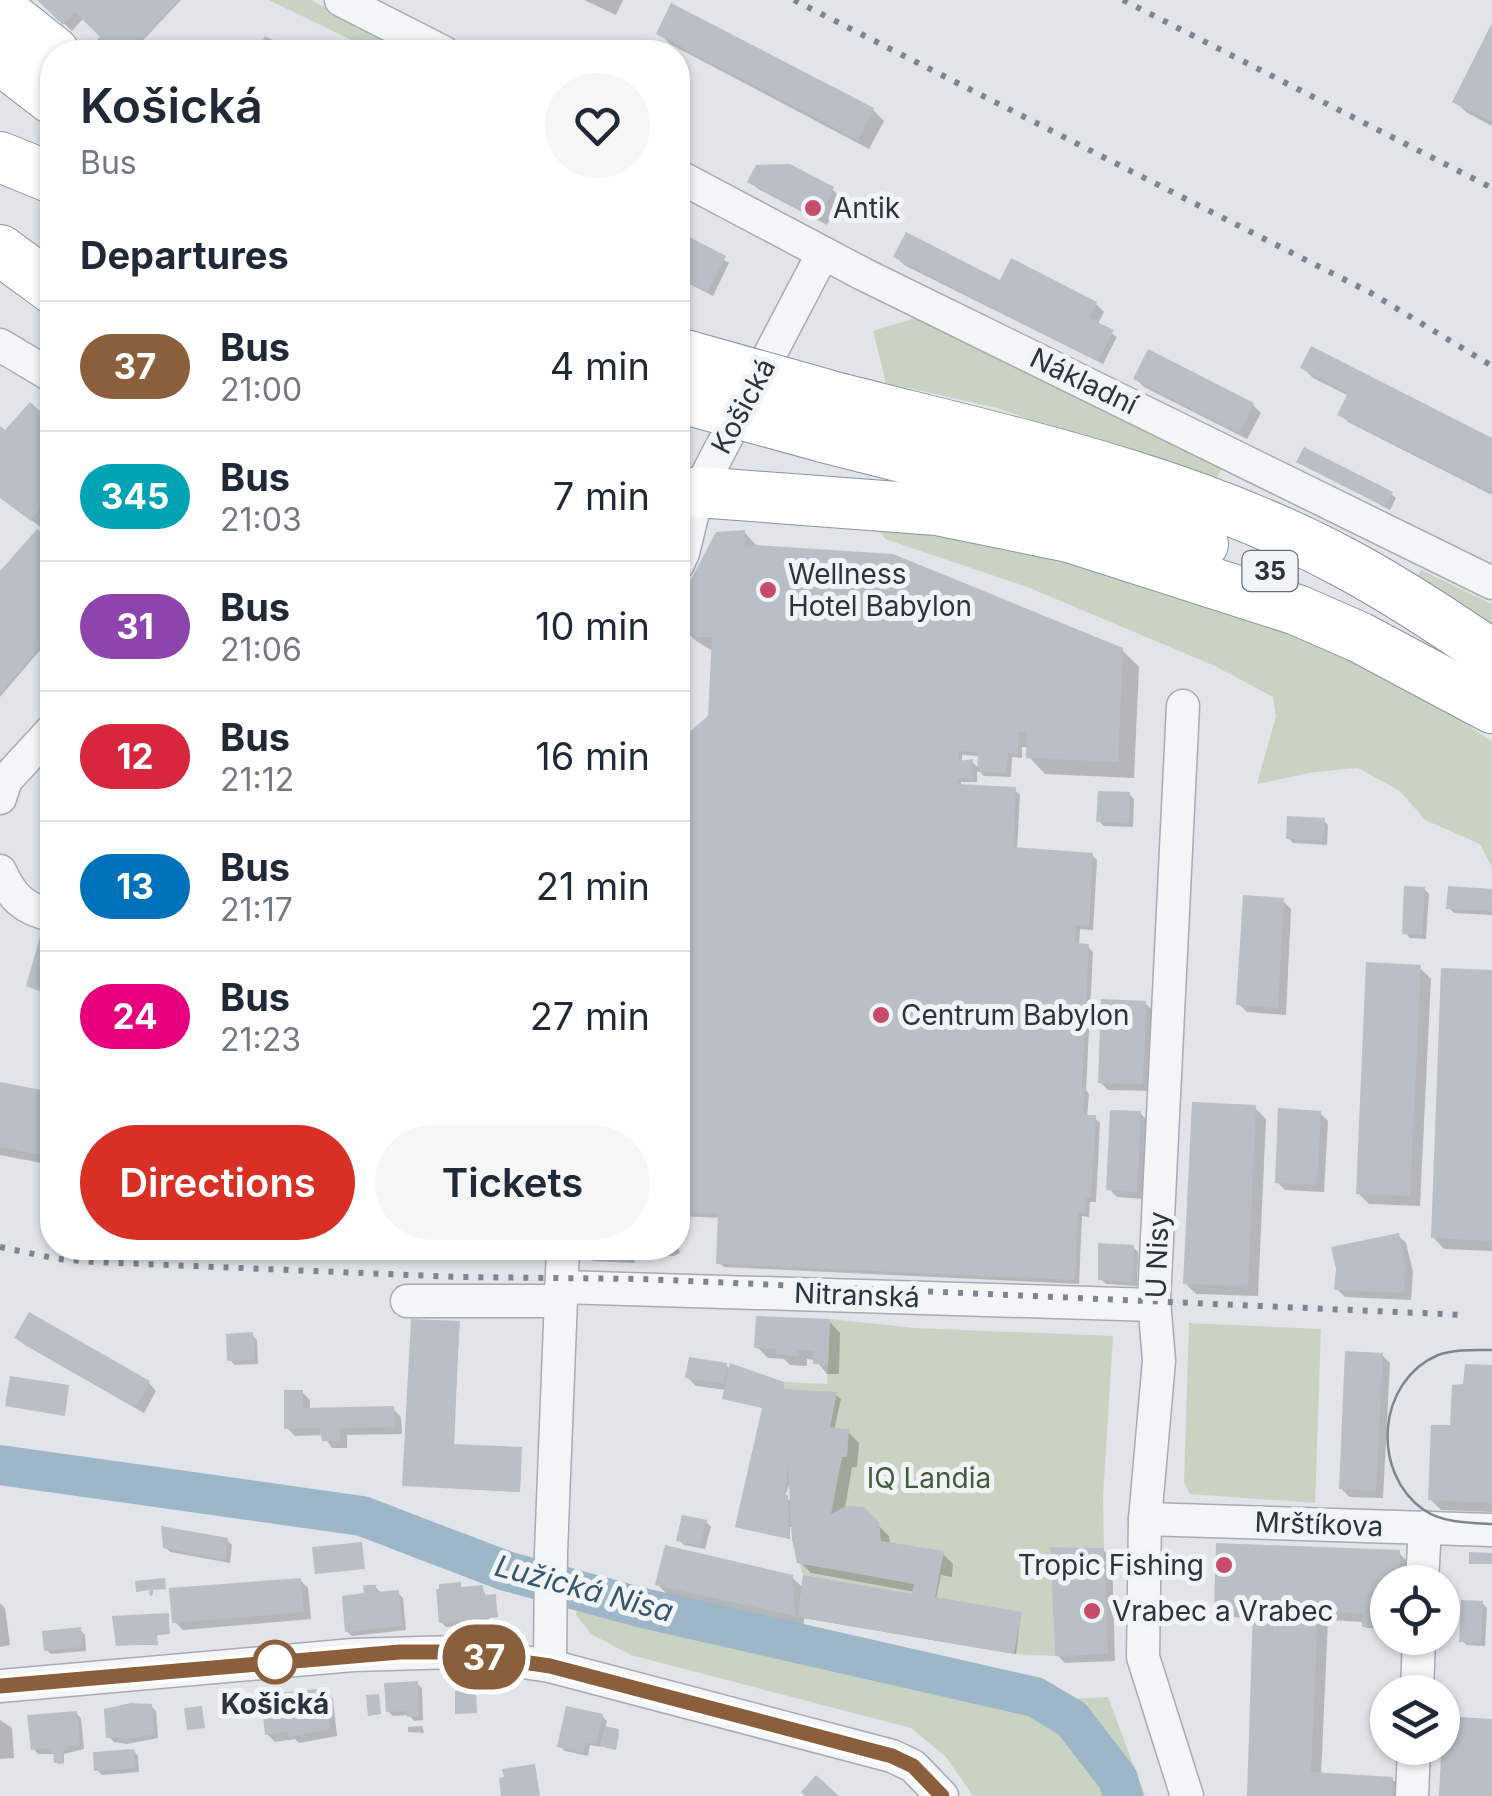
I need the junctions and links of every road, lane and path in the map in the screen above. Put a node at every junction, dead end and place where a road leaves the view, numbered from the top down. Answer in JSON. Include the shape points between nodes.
{"nodes":[{"id":1,"x":341,"y":0,"type":"edge"},
{"id":2,"x":0,"y":8,"type":"edge"},
{"id":3,"x":419,"y":40,"type":"edge"},
{"id":4,"x":40,"y":41,"type":"edge"},
{"id":5,"x":0,"y":59,"type":"edge"},
{"id":6,"x":40,"y":90,"type":"edge"},
{"id":7,"x":0,"y":157,"type":"edge"},
{"id":8,"x":40,"y":173,"type":"edge"},
{"id":9,"x":690,"y":182,"type":"edge"},
{"id":10,"x":0,"y":250,"type":"edge"},
{"id":11,"x":822,"y":253,"type":"junction"},
{"id":12,"x":40,"y":279,"type":"edge"},
{"id":13,"x":0,"y":345,"type":"edge"},
{"id":14,"x":690,"y":358,"type":"edge"},
{"id":15,"x":40,"y":369,"type":"edge"},
{"id":16,"x":690,"y":398,"type":"edge"},
{"id":17,"x":832,"y":418,"type":"junction"},
{"id":18,"x":690,"y":502,"type":"edge"},
{"id":19,"x":690,"y":506,"type":"edge"},
{"id":20,"x":1492,"y":583,"type":"edge"},
{"id":21,"x":1492,"y":655,"type":"edge"},
{"id":22,"x":1492,"y":705,"type":"edge"},
{"id":23,"x":1183,"y":706,"type":"dead end"},
{"id":24,"x":40,"y":744,"type":"edge"},
{"id":25,"x":3,"y":789,"type":"edge"},
{"id":26,"x":0,"y":872,"type":"edge"},
{"id":27,"x":40,"y":912,"type":"edge"},
{"id":28,"x":562,"y":1260,"type":"edge"},
{"id":29,"x":561,"y":1294,"type":"junction"},
{"id":30,"x":407,"y":1301,"type":"dead end"},
{"id":31,"x":1154,"y":1305,"type":"junction"},
{"id":32,"x":1145,"y":1520,"type":"junction"},
{"id":33,"x":1425,"y":1527,"type":"junction"},
{"id":34,"x":1492,"y":1530,"type":"edge"},
{"id":35,"x":1423,"y":1565,"type":"edge"},
{"id":36,"x":550,"y":1666,"type":"junction"},
{"id":37,"x":0,"y":1686,"type":"edge"},
{"id":38,"x":1413,"y":1765,"type":"edge"},
{"id":39,"x":942,"y":1796,"type":"edge"},
{"id":40,"x":1187,"y":1796,"type":"edge"},
{"id":41,"x":1412,"y":1796,"type":"edge"}],
"edges":[{"from":1,"to":3,"type":"street"},
{"from":2,"to":4,"type":"highway"},
{"from":5,"to":6,"type":"highway"},
{"from":7,"to":8,"type":"highway"},
{"from":9,"to":11,"type":"street","name":"Nákladní"},
{"from":10,"to":12,"type":"highway"},
{"from":11,"to":18,"type":"street","name":"Košická"},
{"from":11,"to":20,"type":"street","name":"Nákladní"},
{"from":13,"to":15,"type":"street"},
{"from":14,"to":17,"type":"highway","number":"35","bridge":true},
{"from":16,"to":17,"type":"highway","number":"35","bridge":true},
{"from":17,"to":21,"type":"highway","number":"35","via":[[1115,470],[1181,492],[1340,560]]},
{"from":17,"to":22,"type":"highway","number":"35","via":[[1238,557],[1399,638]]},
{"from":19,"to":22,"type":"highway","via":[[937,510],[1069,538],[1297,610]]},
{"from":23,"to":31,"type":"street","name":"U Nisy"},
{"from":24,"to":25,"type":"street"},
{"from":26,"to":27,"type":"street","via":[[12,896]]},
{"from":28,"to":29,"type":"street"},
{"from":29,"to":30,"type":"street"},
{"from":29,"to":31,"type":"street","name":"Nitranská"},
{"from":29,"to":36,"type":"street"},
{"from":31,"to":32,"type":"street","name":"U Nisy","via":[[1159,1361]]},
{"from":32,"to":33,"type":"street","name":"Mrštíkova"},
{"from":32,"to":40,"type":"street","name":"U Nisy","via":[[1144,1657]]},
{"from":33,"to":34,"type":"street","name":"Mrštíkova"},
{"from":33,"to":35,"type":"street"},
{"from":36,"to":37,"type":"street","via":[[456,1652],[400,1652]]},
{"from":36,"to":39,"type":"street","via":[[892,1756],[913,1766]]},
{"from":38,"to":41,"type":"street"}]}
